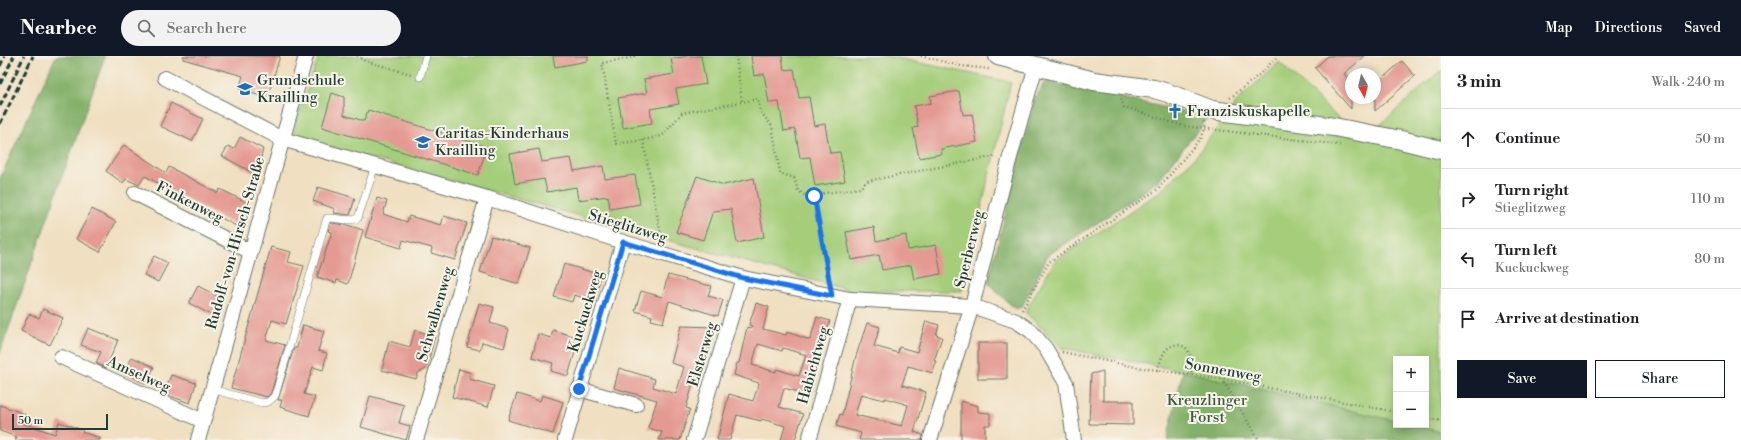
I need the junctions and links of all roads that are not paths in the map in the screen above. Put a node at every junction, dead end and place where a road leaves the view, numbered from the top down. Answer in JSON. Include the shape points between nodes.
{"nodes":[{"id":1,"x":306,"y":56,"type":"edge"},
{"id":2,"x":426,"y":56,"type":"edge"},
{"id":3,"x":995,"y":62,"type":"edge"},
{"id":4,"x":1031,"y":62,"type":"edge"},
{"id":5,"x":420,"y":77,"type":"road end"},
{"id":6,"x":165,"y":78,"type":"dead end"},
{"id":7,"x":282,"y":139,"type":"junction"},
{"id":8,"x":1441,"y":150,"type":"edge"},
{"id":9,"x":375,"y":166,"type":"junction"},
{"id":10,"x":135,"y":194,"type":"dead end"},
{"id":11,"x":487,"y":198,"type":"junction"},
{"id":12,"x":623,"y":242,"type":"junction"},
{"id":13,"x":251,"y":252,"type":"junction"},
{"id":14,"x":743,"y":278,"type":"junction"},
{"id":15,"x":850,"y":299,"type":"junction"},
{"id":16,"x":972,"y":306,"type":"junction"},
{"id":17,"x":61,"y":357,"type":"dead end"},
{"id":18,"x":211,"y":389,"type":"junction"},
{"id":19,"x":579,"y":389,"type":"junction"},
{"id":20,"x":636,"y":405,"type":"dead end"},
{"id":21,"x":203,"y":421,"type":"junction"},
{"id":22,"x":198,"y":440,"type":"edge"},
{"id":23,"x":416,"y":440,"type":"edge"},
{"id":24,"x":565,"y":440,"type":"edge"},
{"id":25,"x":694,"y":440,"type":"edge"},
{"id":26,"x":809,"y":440,"type":"edge"},
{"id":27,"x":930,"y":440,"type":"edge"},
{"id":28,"x":1074,"y":440,"type":"edge"}],
"edges":[{"from":1,"to":7,"type":"street","name":"Rudolf-von-Hirsch-Straße"},
{"from":2,"to":5,"type":"lane"},
{"from":3,"to":4,"type":"street"},
{"from":4,"to":8,"type":"street","via":[[1094,81],[1161,91],[1212,110],[1334,127]]},
{"from":4,"to":16,"type":"street","name":"Sperberweg"},
{"from":6,"to":7,"type":"street","name":"Stieglitzweg"},
{"from":7,"to":9,"type":"street","name":"Stieglitzweg"},
{"from":7,"to":13,"type":"street","name":"Rudolf-von-Hirsch-Straße"},
{"from":9,"to":11,"type":"street","name":"Stieglitzweg"},
{"from":9,"to":18,"type":"lane","via":[[358,218],[352,221],[327,218],[275,396],[262,403]]},
{"from":10,"to":13,"type":"street","name":"Finkenweg"},
{"from":11,"to":12,"type":"street","name":"Stieglitzweg"},
{"from":11,"to":23,"type":"street","name":"Schwalbenweg"},
{"from":12,"to":14,"type":"street","name":"Stieglitzweg"},
{"from":12,"to":19,"type":"street","name":"Kuckuckweg"},
{"from":13,"to":18,"type":"street","name":"Rudolf-von-Hirsch-Straße"},
{"from":14,"to":15,"type":"street","name":"Stieglitzweg"},
{"from":14,"to":25,"type":"street","name":"Elsterweg"},
{"from":15,"to":16,"type":"street","name":"Stieglitzweg"},
{"from":15,"to":26,"type":"street","name":"Habichtweg"},
{"from":16,"to":27,"type":"street","name":"Sperberweg"},
{"from":16,"to":28,"type":"street","name":"Stieglitzweg","via":[[1016,321],[1031,331],[1046,349],[1066,383]]},
{"from":17,"to":21,"type":"street","name":"Amselweg"},
{"from":18,"to":21,"type":"street","name":"Rudolf-von-Hirsch-Straße"},
{"from":19,"to":20,"type":"street"},
{"from":19,"to":24,"type":"street","name":"Kuckuckweg"},
{"from":21,"to":22,"type":"street","name":"Rudolf-von-Hirsch-Straße"}]}
